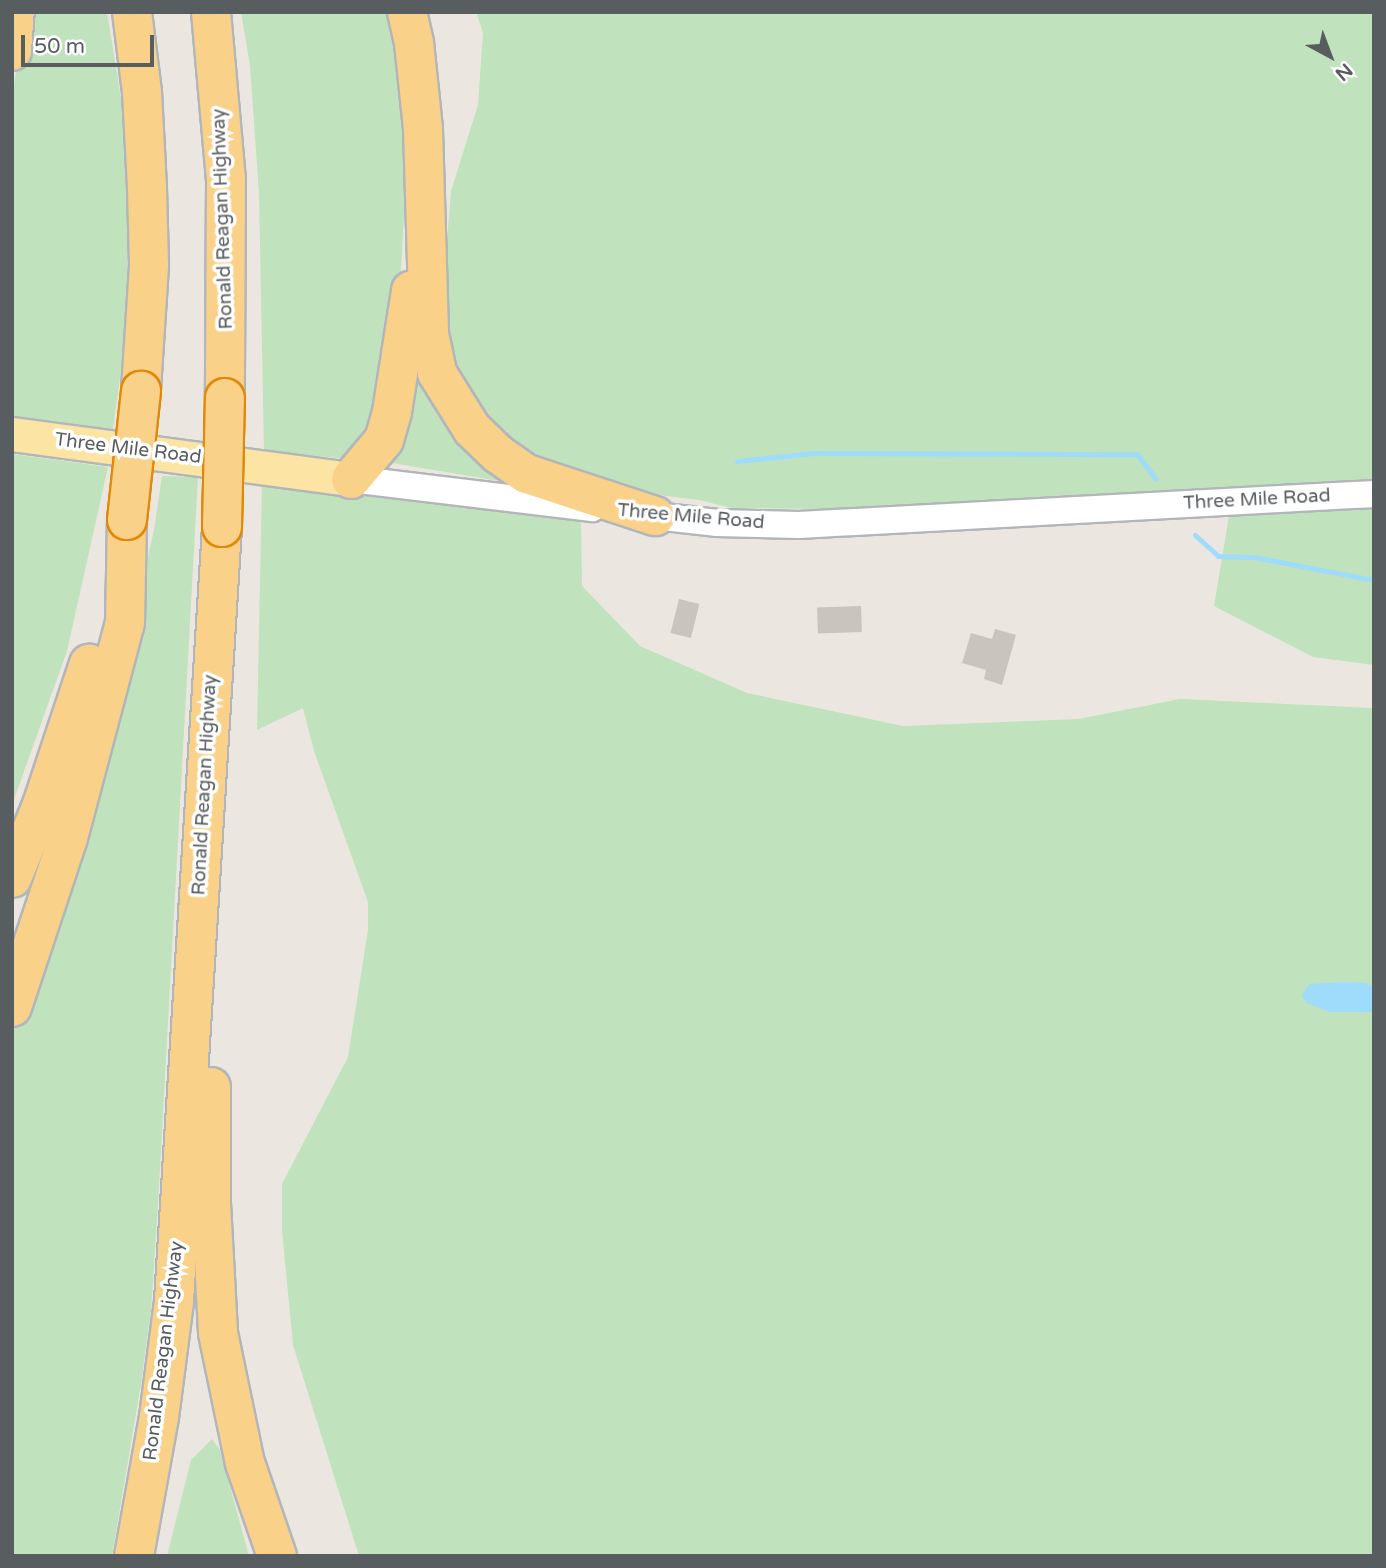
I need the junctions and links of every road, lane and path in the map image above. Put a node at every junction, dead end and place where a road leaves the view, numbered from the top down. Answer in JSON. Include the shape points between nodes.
{"nodes":[{"id":1,"x":15,"y":12,"type":"edge"},
{"id":2,"x":132,"y":12,"type":"edge"},
{"id":3,"x":211,"y":12,"type":"edge"},
{"id":4,"x":407,"y":12,"type":"edge"},
{"id":5,"x":12,"y":51,"type":"edge"},
{"id":6,"x":425,"y":212,"type":"junction"},
{"id":7,"x":12,"y":434,"type":"edge"},
{"id":8,"x":351,"y":479,"type":"junction"},
{"id":9,"x":1374,"y":494,"type":"edge"},
{"id":10,"x":654,"y":516,"type":"junction"},
{"id":11,"x":127,"y":520,"type":"junction"},
{"id":12,"x":12,"y":878,"type":"edge"},
{"id":13,"x":198,"y":917,"type":"junction"},
{"id":14,"x":12,"y":1007,"type":"edge"},
{"id":15,"x":134,"y":1556,"type":"edge"},
{"id":16,"x":277,"y":1556,"type":"edge"}],
"edges":[{"from":1,"to":5,"type":"highway"},
{"from":2,"to":11,"type":"highway","bridge":true,"via":[[142,92],[149,265]]},
{"from":3,"to":13,"type":"highway","name":"Ronald Reagan Highway","bridge":true,"via":[[226,180],[225,398],[222,527]]},
{"from":4,"to":6,"type":"highway","via":[[423,129]]},
{"from":6,"to":8,"type":"highway","via":[[392,412],[384,440]]},
{"from":6,"to":10,"type":"highway","via":[[428,321],[435,360],[472,429],[527,474]]},
{"from":7,"to":8,"type":"main road","name":"Three Mile Road"},
{"from":8,"to":10,"type":"street","name":"Three Mile Road"},
{"from":9,"to":10,"type":"street","name":"Three Mile Road","via":[[799,525]]},
{"from":11,"to":12,"type":"highway","via":[[85,678]]},
{"from":11,"to":14,"type":"highway","via":[[125,623],[68,838]]},
{"from":13,"to":15,"type":"highway","name":"Ronald Reagan Highway","via":[[174,1301]]},
{"from":13,"to":16,"type":"highway","via":[[212,1097],[211,1203],[218,1333],[245,1463]]}]}
